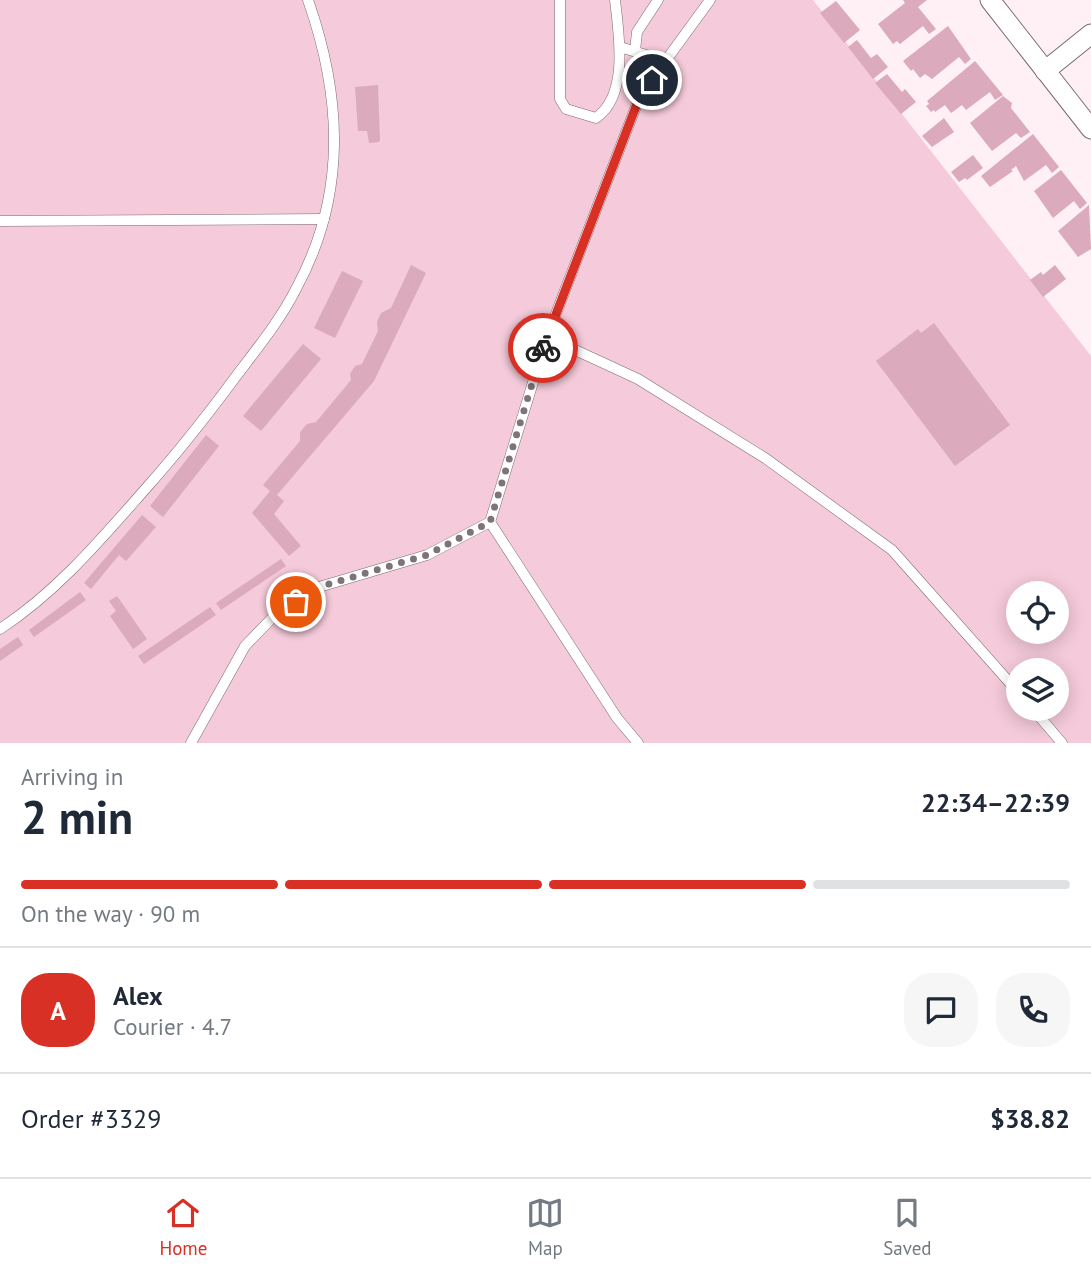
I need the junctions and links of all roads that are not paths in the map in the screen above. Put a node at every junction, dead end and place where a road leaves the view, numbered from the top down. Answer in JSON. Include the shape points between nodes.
{"nodes":[{"id":1,"x":308,"y":0,"type":"edge"},
{"id":2,"x":560,"y":0,"type":"edge"},
{"id":3,"x":615,"y":0,"type":"edge"},
{"id":4,"x":658,"y":0,"type":"edge"},
{"id":5,"x":710,"y":0,"type":"edge"},
{"id":6,"x":990,"y":0,"type":"edge"},
{"id":7,"x":1091,"y":34,"type":"edge"},
{"id":8,"x":620,"y":47,"type":"junction"},
{"id":9,"x":635,"y":51,"type":"junction"},
{"id":10,"x":663,"y":64,"type":"junction"},
{"id":11,"x":1045,"y":71,"type":"junction"},
{"id":12,"x":1091,"y":129,"type":"edge"},
{"id":13,"x":324,"y":219,"type":"junction"},
{"id":14,"x":0,"y":221,"type":"edge"},
{"id":15,"x":547,"y":337,"type":"junction"},
{"id":16,"x":490,"y":522,"type":"junction"},
{"id":17,"x":0,"y":629,"type":"edge"},
{"id":18,"x":1006,"y":678,"type":"edge"},
{"id":19,"x":1043,"y":721,"type":"edge"},
{"id":20,"x":191,"y":743,"type":"edge"},
{"id":21,"x":638,"y":743,"type":"edge"},
{"id":22,"x":1062,"y":743,"type":"edge"}],
"edges":[{"from":1,"to":13,"type":"lane","via":[[326,57],[335,116]]},
{"from":2,"to":8,"type":"lane","via":[[560,99],[566,109],[596,118],[605,112],[617,81]]},
{"from":3,"to":8,"type":"lane"},
{"from":4,"to":9,"type":"lane","via":[[637,32]]},
{"from":5,"to":10,"type":"lane"},
{"from":6,"to":11,"type":"street"},
{"from":7,"to":11,"type":"street"},
{"from":8,"to":9,"type":"lane"},
{"from":9,"to":10,"type":"lane"},
{"from":10,"to":15,"type":"lane","via":[[640,96]]},
{"from":11,"to":12,"type":"street"},
{"from":13,"to":14,"type":"lane"},
{"from":13,"to":17,"type":"lane","via":[[284,311],[184,446],[61,582]]},
{"from":15,"to":16,"type":"lane"},
{"from":15,"to":18,"type":"lane","via":[[638,379],[765,458],[892,550]]},
{"from":16,"to":20,"type":"lane","via":[[427,555],[319,587],[273,617],[245,646]]},
{"from":16,"to":21,"type":"lane","via":[[617,718]]},
{"from":19,"to":22,"type":"lane"}]}
